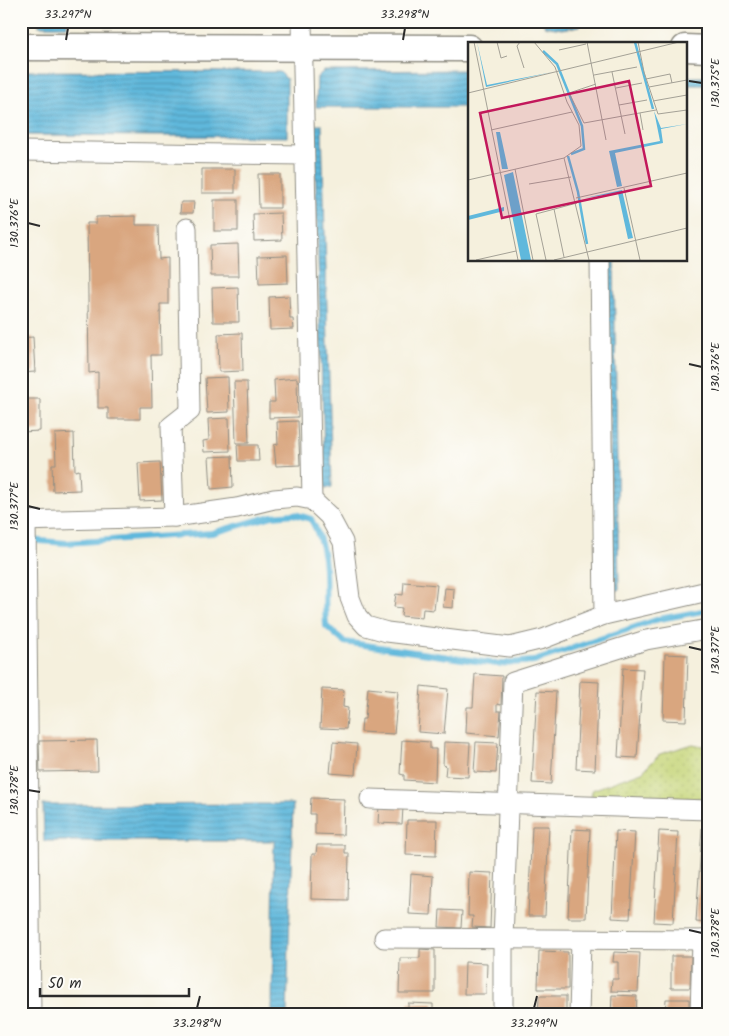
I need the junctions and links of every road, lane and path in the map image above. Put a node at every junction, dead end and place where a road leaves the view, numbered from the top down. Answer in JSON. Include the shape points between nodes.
{"nodes":[{"id":1,"x":302,"y":21,"type":"edge"},
{"id":2,"x":21,"y":47,"type":"edge"},
{"id":3,"x":302,"y":48,"type":"junction"},
{"id":4,"x":468,"y":48,"type":"edge"},
{"id":5,"x":686,"y":48,"type":"edge"},
{"id":6,"x":708,"y":48,"type":"edge"},
{"id":7,"x":21,"y":151,"type":"edge"},
{"id":8,"x":304,"y":155,"type":"junction"},
{"id":9,"x":187,"y":228,"type":"dead end"},
{"id":10,"x":600,"y":261,"type":"edge"},
{"id":11,"x":312,"y":500,"type":"junction"},
{"id":12,"x":174,"y":517,"type":"junction"},
{"id":13,"x":25,"y":530,"type":"edge"},
{"id":14,"x":708,"y":591,"type":"edge"},
{"id":15,"x":604,"y":614,"type":"junction"},
{"id":16,"x":708,"y":629,"type":"edge"},
{"id":17,"x":370,"y":799,"type":"dead end"},
{"id":18,"x":508,"y":803,"type":"junction"},
{"id":19,"x":708,"y":810,"type":"edge"},
{"id":20,"x":25,"y":853,"type":"edge"},
{"id":21,"x":384,"y":938,"type":"dead end"},
{"id":22,"x":503,"y":939,"type":"junction"},
{"id":23,"x":581,"y":940,"type":"junction"},
{"id":24,"x":705,"y":940,"type":"edge"},
{"id":25,"x":31,"y":1015,"type":"edge"},
{"id":26,"x":503,"y":1015,"type":"edge"},
{"id":27,"x":579,"y":1015,"type":"edge"},
{"id":28,"x":700,"y":1015,"type":"edge"}],
"edges":[{"from":1,"to":3,"type":"street"},
{"from":2,"to":3,"type":"street"},
{"from":3,"to":4,"type":"street"},
{"from":3,"to":8,"type":"street"},
{"from":5,"to":6,"type":"street"},
{"from":7,"to":8,"type":"street"},
{"from":8,"to":11,"type":"street"},
{"from":9,"to":12,"type":"street","via":[[190,411],[172,426]]},
{"from":10,"to":15,"type":"street"},
{"from":11,"to":12,"type":"street","via":[[297,497],[274,499]]},
{"from":11,"to":15,"type":"street","via":[[329,516],[343,542],[350,598],[357,616],[366,626],[387,632],[510,647],[542,639]]},
{"from":12,"to":13,"type":"street"},
{"from":13,"to":20,"type":"street"},
{"from":14,"to":15,"type":"street"},
{"from":16,"to":18,"type":"street","via":[[646,640],[514,682]]},
{"from":17,"to":18,"type":"street"},
{"from":18,"to":19,"type":"street"},
{"from":18,"to":22,"type":"street"},
{"from":20,"to":25,"type":"street"},
{"from":21,"to":22,"type":"street"},
{"from":22,"to":23,"type":"street"},
{"from":22,"to":26,"type":"street"},
{"from":23,"to":24,"type":"street"},
{"from":23,"to":27,"type":"street"},
{"from":24,"to":28,"type":"street"}]}
